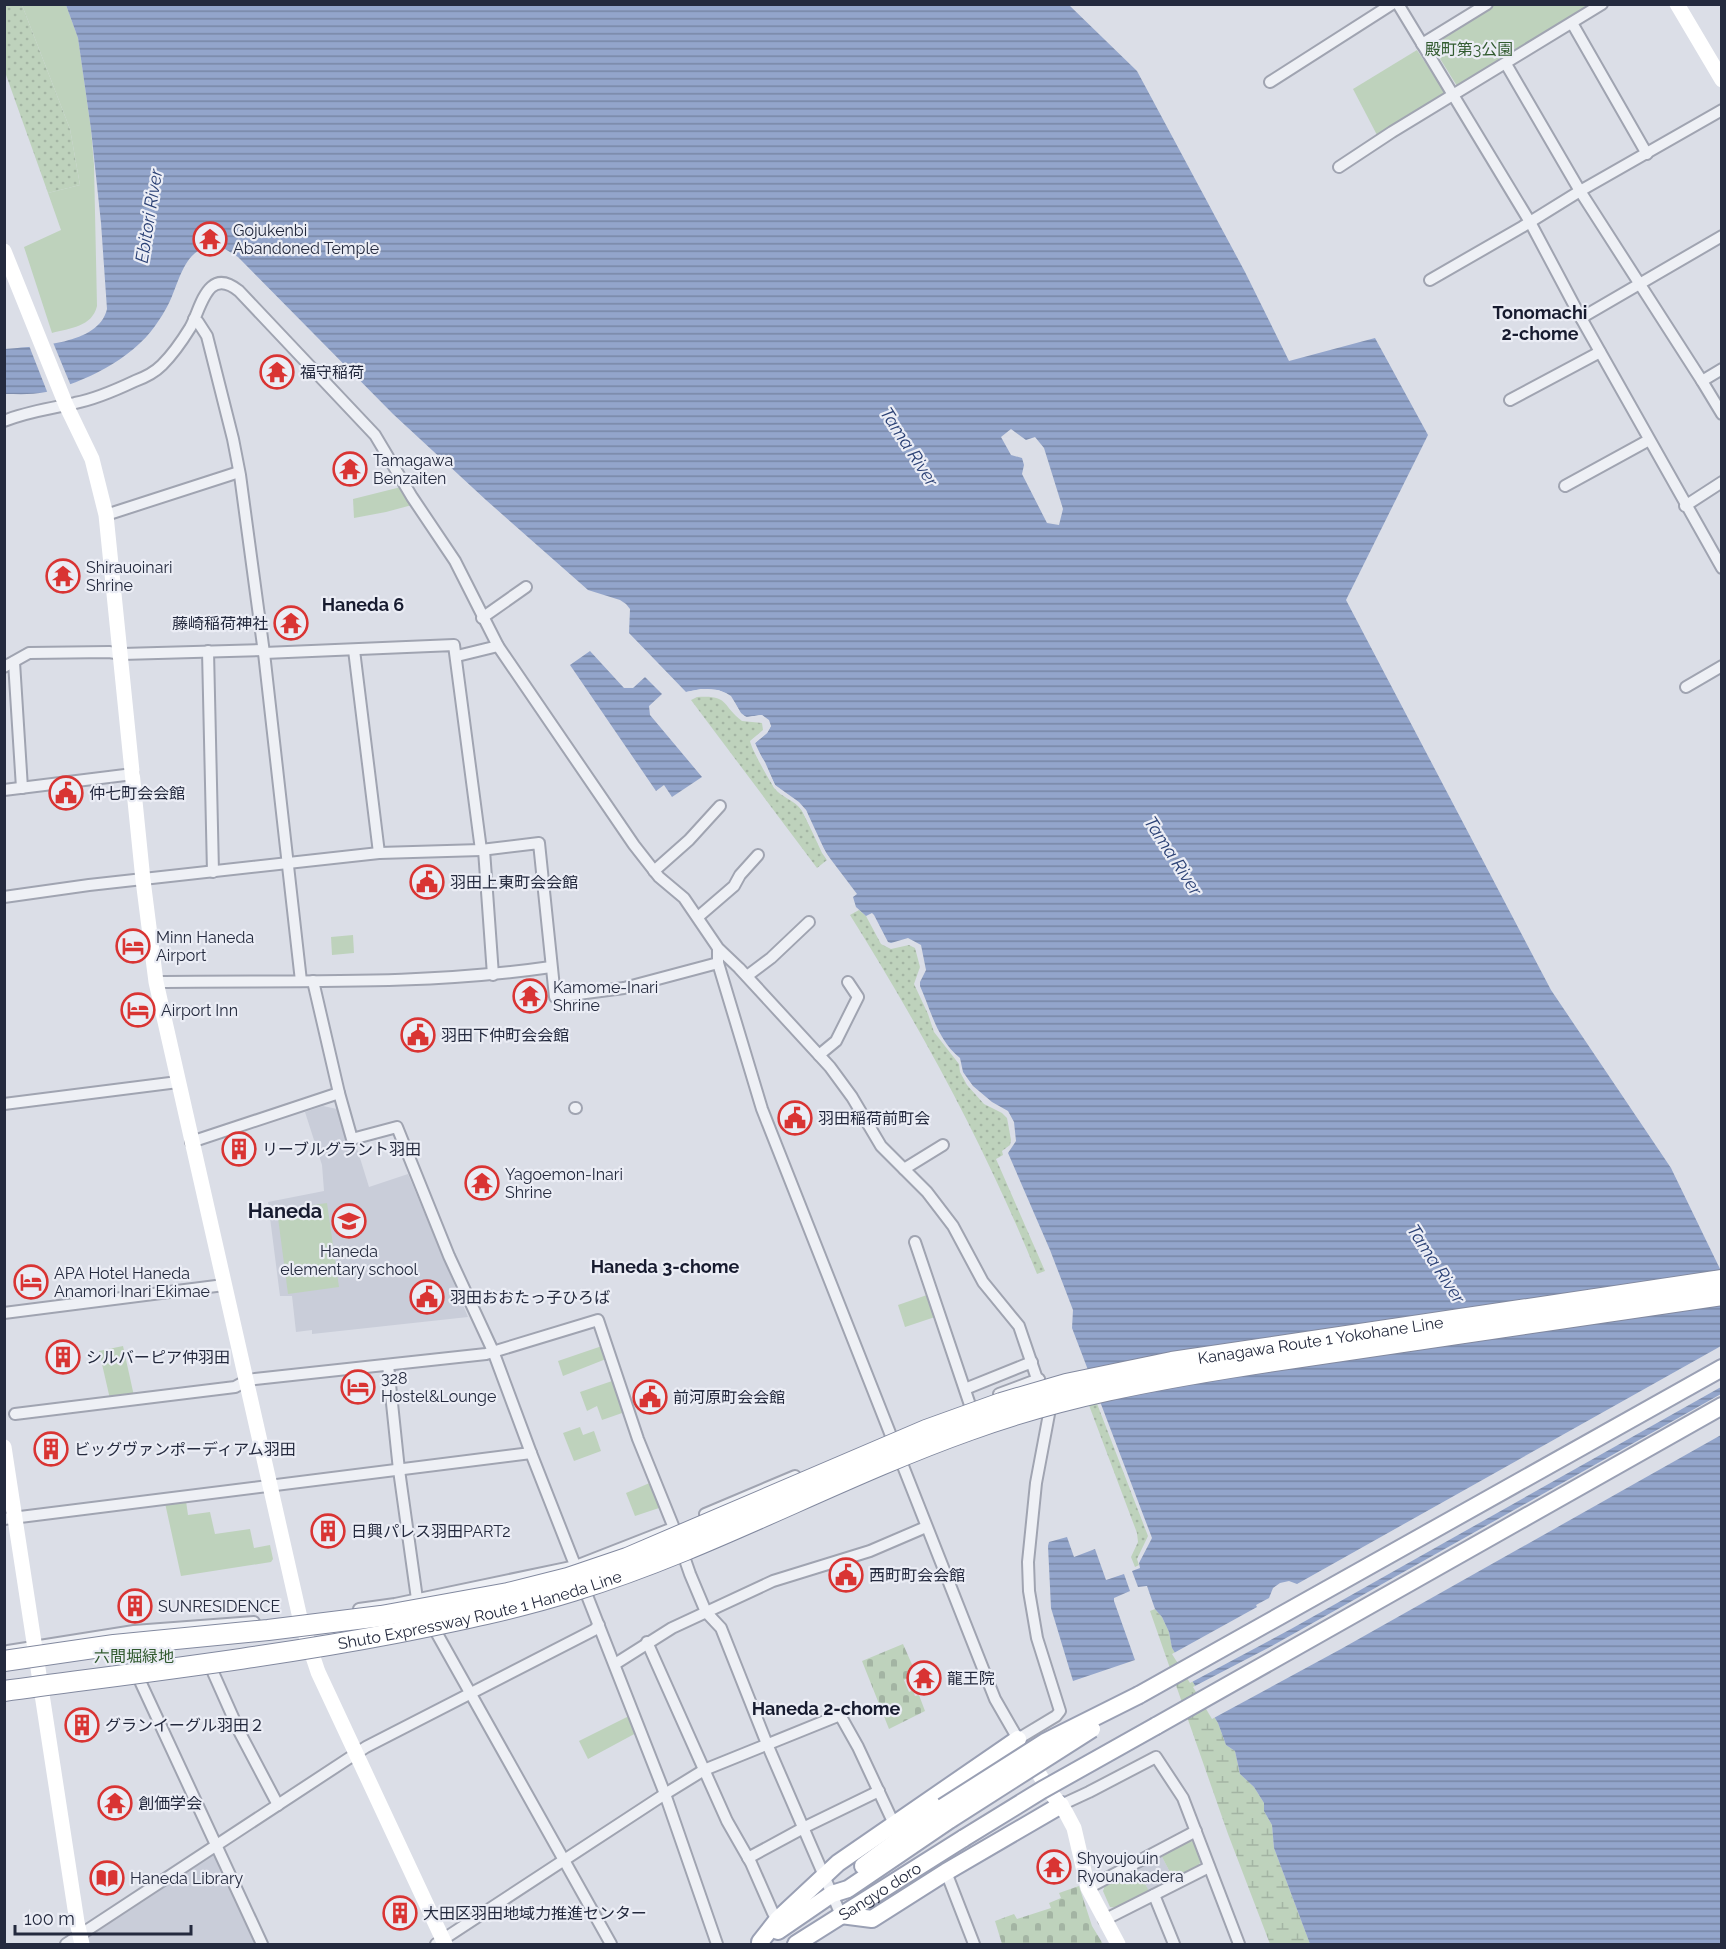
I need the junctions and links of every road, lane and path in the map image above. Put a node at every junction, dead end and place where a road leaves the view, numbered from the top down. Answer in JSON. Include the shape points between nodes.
{"nodes":[{"id":1,"x":1392,"y":4,"type":"edge"},
{"id":2,"x":1398,"y":4,"type":"edge"},
{"id":3,"x":1487,"y":4,"type":"edge"},
{"id":4,"x":1602,"y":4,"type":"edge"},
{"id":5,"x":1677,"y":4,"type":"edge"},
{"id":6,"x":1572,"y":23,"type":"junction"},
{"id":7,"x":1422,"y":44,"type":"junction"},
{"id":8,"x":1506,"y":64,"type":"junction"},
{"id":9,"x":1722,"y":80,"type":"edge"},
{"id":10,"x":1270,"y":82,"type":"dead end"},
{"id":11,"x":1453,"y":96,"type":"junction"},
{"id":12,"x":1722,"y":110,"type":"edge"},
{"id":13,"x":1647,"y":154,"type":"junction"},
{"id":14,"x":1339,"y":167,"type":"dead end"},
{"id":15,"x":1580,"y":191,"type":"junction"},
{"id":16,"x":1530,"y":222,"type":"junction"},
{"id":17,"x":1722,"y":236,"type":"edge"},
{"id":18,"x":4,"y":251,"type":"edge"},
{"id":19,"x":1430,"y":280,"type":"dead end"},
{"id":20,"x":1639,"y":284,"type":"junction"},
{"id":21,"x":1581,"y":318,"type":"junction"},
{"id":22,"x":194,"y":319,"type":"junction"},
{"id":23,"x":1600,"y":352,"type":"junction"},
{"id":24,"x":1722,"y":369,"type":"edge"},
{"id":25,"x":1702,"y":381,"type":"junction"},
{"id":26,"x":1510,"y":400,"type":"dead end"},
{"id":27,"x":65,"y":402,"type":"junction"},
{"id":28,"x":1722,"y":414,"type":"edge"},
{"id":29,"x":4,"y":422,"type":"edge"},
{"id":30,"x":1649,"y":440,"type":"junction"},
{"id":31,"x":239,"y":472,"type":"junction"},
{"id":32,"x":1722,"y":482,"type":"edge"},
{"id":33,"x":1565,"y":486,"type":"dead end"},
{"id":34,"x":1685,"y":506,"type":"junction"},
{"id":35,"x":106,"y":515,"type":"junction"},
{"id":36,"x":1722,"y":568,"type":"edge"},
{"id":37,"x":526,"y":586,"type":"dead end"},
{"id":38,"x":482,"y":618,"type":"junction"},
{"id":39,"x":498,"y":646,"type":"junction"},
{"id":40,"x":354,"y":650,"type":"junction"},
{"id":41,"x":208,"y":651,"type":"junction"},
{"id":42,"x":263,"y":651,"type":"junction"},
{"id":43,"x":122,"y":654,"type":"junction"},
{"id":44,"x":457,"y":656,"type":"junction"},
{"id":45,"x":9,"y":664,"type":"edge"},
{"id":46,"x":1722,"y":666,"type":"edge"},
{"id":47,"x":1686,"y":687,"type":"dead end"},
{"id":48,"x":134,"y":774,"type":"junction"},
{"id":49,"x":22,"y":788,"type":"junction"},
{"id":50,"x":4,"y":790,"type":"edge"},
{"id":51,"x":720,"y":806,"type":"dead end"},
{"id":52,"x":482,"y":850,"type":"junction"},
{"id":53,"x":379,"y":853,"type":"junction"},
{"id":54,"x":758,"y":855,"type":"dead end"},
{"id":55,"x":288,"y":863,"type":"junction"},
{"id":56,"x":654,"y":871,"type":"junction"},
{"id":57,"x":213,"y":872,"type":"junction"},
{"id":58,"x":143,"y":880,"type":"junction"},
{"id":59,"x":4,"y":897,"type":"edge"},
{"id":60,"x":698,"y":917,"type":"junction"},
{"id":61,"x":809,"y":922,"type":"dead end"},
{"id":62,"x":718,"y":948,"type":"junction"},
{"id":63,"x":718,"y":963,"type":"junction"},
{"id":64,"x":551,"y":967,"type":"junction"},
{"id":65,"x":493,"y":975,"type":"junction"},
{"id":66,"x":747,"y":976,"type":"junction"},
{"id":67,"x":301,"y":981,"type":"junction"},
{"id":68,"x":313,"y":981,"type":"junction"},
{"id":69,"x":848,"y":981,"type":"dead end"},
{"id":70,"x":156,"y":982,"type":"junction"},
{"id":71,"x":819,"y":1055,"type":"junction"},
{"id":72,"x":178,"y":1083,"type":"junction"},
{"id":73,"x":339,"y":1094,"type":"junction"},
{"id":74,"x":4,"y":1104,"type":"edge"},
{"id":75,"x":191,"y":1142,"type":"junction"},
{"id":76,"x":943,"y":1145,"type":"dead end"},
{"id":77,"x":903,"y":1169,"type":"junction"},
{"id":78,"x":915,"y":1242,"type":"dead end"},
{"id":79,"x":1722,"y":1280,"type":"edge"},
{"id":80,"x":224,"y":1285,"type":"junction"},
{"id":81,"x":1722,"y":1295,"type":"edge"},
{"id":82,"x":4,"y":1313,"type":"edge"},
{"id":83,"x":493,"y":1351,"type":"junction"},
{"id":84,"x":1032,"y":1362,"type":"junction"},
{"id":85,"x":388,"y":1365,"type":"junction"},
{"id":86,"x":1722,"y":1368,"type":"edge"},
{"id":87,"x":1039,"y":1379,"type":"junction"},
{"id":88,"x":246,"y":1381,"type":"junction"},
{"id":89,"x":965,"y":1389,"type":"junction"},
{"id":90,"x":970,"y":1405,"type":"junction"},
{"id":91,"x":1722,"y":1406,"type":"edge"},
{"id":92,"x":1048,"y":1412,"type":"junction"},
{"id":93,"x":15,"y":1414,"type":"dead end"},
{"id":94,"x":890,"y":1437,"type":"junction"},
{"id":95,"x":928,"y":1437,"type":"junction"},
{"id":96,"x":4,"y":1447,"type":"edge"},
{"id":97,"x":531,"y":1453,"type":"junction"},
{"id":98,"x":902,"y":1465,"type":"junction"},
{"id":99,"x":399,"y":1470,"type":"junction"},
{"id":100,"x":269,"y":1485,"type":"junction"},
{"id":101,"x":10,"y":1519,"type":"edge"},
{"id":102,"x":926,"y":1527,"type":"junction"},
{"id":103,"x":674,"y":1528,"type":"junction"},
{"id":104,"x":683,"y":1556,"type":"junction"},
{"id":105,"x":576,"y":1566,"type":"junction"},
{"id":106,"x":586,"y":1592,"type":"junction"},
{"id":107,"x":417,"y":1599,"type":"junction"},
{"id":108,"x":706,"y":1612,"type":"junction"},
{"id":109,"x":300,"y":1618,"type":"junction"},
{"id":110,"x":599,"y":1625,"type":"junction"},
{"id":111,"x":434,"y":1629,"type":"junction"},
{"id":112,"x":268,"y":1630,"type":"junction"},
{"id":113,"x":647,"y":1642,"type":"junction"},
{"id":114,"x":34,"y":1646,"type":"junction"},
{"id":115,"x":4,"y":1652,"type":"edge"},
{"id":116,"x":310,"y":1654,"type":"junction"},
{"id":117,"x":272,"y":1655,"type":"junction"},
{"id":118,"x":4,"y":1661,"type":"edge"},
{"id":119,"x":615,"y":1664,"type":"junction"},
{"id":120,"x":212,"y":1670,"type":"junction"},
{"id":121,"x":4,"y":1671,"type":"edge"},
{"id":122,"x":4,"y":1681,"type":"edge"},
{"id":123,"x":140,"y":1681,"type":"junction"},
{"id":124,"x":4,"y":1691,"type":"edge"},
{"id":125,"x":470,"y":1692,"type":"junction"},
{"id":126,"x":43,"y":1694,"type":"junction"},
{"id":127,"x":4,"y":1699,"type":"edge"},
{"id":128,"x":1018,"y":1739,"type":"junction"},
{"id":129,"x":766,"y":1744,"type":"junction"},
{"id":130,"x":356,"y":1753,"type":"junction"},
{"id":131,"x":704,"y":1770,"type":"junction"},
{"id":132,"x":879,"y":1791,"type":"junction"},
{"id":133,"x":664,"y":1794,"type":"junction"},
{"id":134,"x":278,"y":1805,"type":"junction"},
{"id":135,"x":1061,"y":1805,"type":"junction"},
{"id":136,"x":894,"y":1824,"type":"junction"},
{"id":137,"x":802,"y":1828,"type":"junction"},
{"id":138,"x":1196,"y":1832,"type":"junction"},
{"id":139,"x":216,"y":1845,"type":"junction"},
{"id":140,"x":748,"y":1857,"type":"junction"},
{"id":141,"x":565,"y":1860,"type":"junction"},
{"id":142,"x":1209,"y":1867,"type":"junction"},
{"id":143,"x":946,"y":1872,"type":"junction"},
{"id":144,"x":824,"y":1875,"type":"junction"},
{"id":145,"x":1088,"y":1888,"type":"junction"},
{"id":146,"x":832,"y":1894,"type":"junction"},
{"id":147,"x":1154,"y":1895,"type":"junction"},
{"id":148,"x":841,"y":1915,"type":"junction"},
{"id":149,"x":778,"y":1919,"type":"junction"},
{"id":150,"x":1104,"y":1920,"type":"junction"},
{"id":151,"x":76,"y":1942,"type":"edge"},
{"id":152,"x":259,"y":1943,"type":"edge"},
{"id":153,"x":441,"y":1943,"type":"edge"},
{"id":154,"x":759,"y":1943,"type":"edge"},
{"id":155,"x":611,"y":1944,"type":"edge"},
{"id":156,"x":717,"y":1944,"type":"edge"},
{"id":157,"x":796,"y":1944,"type":"edge"},
{"id":158,"x":974,"y":1944,"type":"edge"},
{"id":159,"x":1119,"y":1944,"type":"edge"},
{"id":160,"x":1174,"y":1944,"type":"edge"},
{"id":161,"x":1239,"y":1944,"type":"edge"}],
"edges":[{"from":1,"to":10,"type":"street"},
{"from":2,"to":7,"type":"street"},
{"from":3,"to":7,"type":"street"},
{"from":4,"to":6,"type":"street"},
{"from":5,"to":9,"type":"street"},
{"from":6,"to":8,"type":"street"},
{"from":6,"to":13,"type":"street"},
{"from":7,"to":11,"type":"street"},
{"from":8,"to":11,"type":"street"},
{"from":8,"to":15,"type":"street"},
{"from":11,"to":14,"type":"street"},
{"from":11,"to":16,"type":"street"},
{"from":12,"to":13,"type":"street"},
{"from":13,"to":15,"type":"street"},
{"from":15,"to":16,"type":"street"},
{"from":15,"to":20,"type":"street"},
{"from":16,"to":19,"type":"street"},
{"from":16,"to":21,"type":"street"},
{"from":17,"to":20,"type":"street"},
{"from":18,"to":27,"type":"street"},
{"from":20,"to":21,"type":"street"},
{"from":20,"to":25,"type":"street"},
{"from":21,"to":23,"type":"street"},
{"from":22,"to":27,"type":"street","via":[[174,352],[150,375],[104,395]]},
{"from":22,"to":31,"type":"street","via":[[207,336]]},
{"from":22,"to":38,"type":"street","via":[[213,285],[226,283],[239,291],[375,435],[455,561]]},
{"from":23,"to":26,"type":"street"},
{"from":23,"to":30,"type":"street"},
{"from":24,"to":25,"type":"street"},
{"from":25,"to":28,"type":"street"},
{"from":27,"to":29,"type":"street"},
{"from":27,"to":35,"type":"street","via":[[92,459]]},
{"from":30,"to":33,"type":"street"},
{"from":30,"to":34,"type":"street"},
{"from":31,"to":35,"type":"street"},
{"from":31,"to":42,"type":"street"},
{"from":32,"to":34,"type":"street"},
{"from":34,"to":36,"type":"street"},
{"from":35,"to":43,"type":"street"},
{"from":37,"to":38,"type":"street"},
{"from":38,"to":39,"type":"street"},
{"from":39,"to":44,"type":"street"},
{"from":39,"to":56,"type":"street"},
{"from":40,"to":42,"type":"street"},
{"from":40,"to":44,"type":"street","via":[[454,645]]},
{"from":40,"to":53,"type":"street"},
{"from":41,"to":42,"type":"street"},
{"from":41,"to":43,"type":"street"},
{"from":41,"to":57,"type":"street"},
{"from":42,"to":55,"type":"street"},
{"from":43,"to":45,"type":"street","via":[[30,653]]},
{"from":43,"to":48,"type":"street"},
{"from":44,"to":52,"type":"street"},
{"from":45,"to":49,"type":"street"},
{"from":46,"to":47,"type":"street"},
{"from":48,"to":49,"type":"street"},
{"from":48,"to":58,"type":"street"},
{"from":49,"to":50,"type":"street"},
{"from":51,"to":56,"type":"street"},
{"from":52,"to":53,"type":"street"},
{"from":52,"to":64,"type":"street","via":[[538,843]]},
{"from":52,"to":65,"type":"street"},
{"from":53,"to":55,"type":"street"},
{"from":54,"to":60,"type":"street","via":[[734,886]]},
{"from":55,"to":57,"type":"street"},
{"from":55,"to":67,"type":"street"},
{"from":56,"to":60,"type":"street","via":[[684,898]]},
{"from":57,"to":58,"type":"street"},
{"from":58,"to":59,"type":"street"},
{"from":58,"to":70,"type":"street"},
{"from":60,"to":62,"type":"street"},
{"from":61,"to":66,"type":"street"},
{"from":62,"to":63,"type":"street"},
{"from":62,"to":66,"type":"street"},
{"from":63,"to":64,"type":"street","via":[[624,988],[555,997]]},
{"from":63,"to":94,"type":"street","via":[[762,1109]]},
{"from":64,"to":65,"type":"street"},
{"from":65,"to":68,"type":"street"},
{"from":66,"to":71,"type":"street"},
{"from":67,"to":68,"type":"street"},
{"from":67,"to":70,"type":"street"},
{"from":68,"to":73,"type":"street"},
{"from":69,"to":71,"type":"street","via":[[858,997],[837,1041]]},
{"from":70,"to":72,"type":"street"},
{"from":71,"to":77,"type":"street","via":[[852,1097],[881,1146]]},
{"from":72,"to":74,"type":"street"},
{"from":72,"to":75,"type":"street"},
{"from":73,"to":75,"type":"street"},
{"from":73,"to":83,"type":"street","via":[[352,1139],[397,1127],[449,1256]]},
{"from":75,"to":80,"type":"street"},
{"from":76,"to":77,"type":"street"},
{"from":77,"to":84,"type":"street","via":[[953,1226],[983,1282],[1019,1326]]},
{"from":78,"to":89,"type":"street"},
{"from":79,"to":95,"type":"highway","name":"Kanagawa Route 1 Yokohane Line","bridge":true,"via":[[1108,1374],[1034,1393]]},
{"from":80,"to":82,"type":"street"},
{"from":80,"to":88,"type":"street"},
{"from":81,"to":95,"type":"highway","name":"Kanagawa Route 1 Yokohane Line","bridge":true,"via":[[1164,1379]]},
{"from":83,"to":85,"type":"street"},
{"from":83,"to":97,"type":"street"},
{"from":83,"to":103,"type":"street","via":[[598,1320],[638,1439]]},
{"from":84,"to":87,"type":"street"},
{"from":84,"to":89,"type":"street"},
{"from":85,"to":88,"type":"street"},
{"from":85,"to":99,"type":"street"},
{"from":86,"to":146,"type":"main road","name":"Sangyo doro","bridge":true,"via":[[1139,1695],[1114,1715],[947,1813],[848,1889]]},
{"from":87,"to":90,"type":"street"},
{"from":87,"to":92,"type":"street"},
{"from":88,"to":93,"type":"street","via":[[235,1387]]},
{"from":88,"to":100,"type":"street"},
{"from":89,"to":90,"type":"street"},
{"from":90,"to":94,"type":"street"},
{"from":91,"to":148,"type":"main road","name":"Sangyo doro","bridge":true,"via":[[1052,1785]]},
{"from":92,"to":98,"type":"street"},
{"from":92,"to":128,"type":"street","via":[[1033,1513],[1029,1592],[1037,1638],[1060,1710]]},
{"from":94,"to":98,"type":"street"},
{"from":94,"to":103,"type":"street"},
{"from":95,"to":112,"type":"highway","name":"Shuto Expressway Route 1 Haneda Line","bridge":true,"via":[[568,1578],[435,1608]]},
{"from":95,"to":117,"type":"highway","name":"Shuto Expressway Route 1 Haneda Line","bridge":true,"via":[[641,1568],[571,1592],[440,1624]]},
{"from":96,"to":101,"type":"street"},
{"from":97,"to":99,"type":"street"},
{"from":97,"to":105,"type":"street"},
{"from":98,"to":102,"type":"street"},
{"from":98,"to":104,"type":"street"},
{"from":99,"to":100,"type":"street"},
{"from":99,"to":107,"type":"street"},
{"from":100,"to":101,"type":"street"},
{"from":100,"to":109,"type":"street"},
{"from":101,"to":114,"type":"street"},
{"from":102,"to":108,"type":"street","via":[[870,1551],[773,1581]]},
{"from":102,"to":128,"type":"street","via":[[995,1699]]},
{"from":103,"to":104,"type":"street"},
{"from":103,"to":105,"type":"street"},
{"from":104,"to":106,"type":"street"},
{"from":104,"to":108,"type":"street"},
{"from":105,"to":106,"type":"street"},
{"from":105,"to":107,"type":"street"},
{"from":106,"to":110,"type":"street"},
{"from":106,"to":111,"type":"street"},
{"from":107,"to":109,"type":"street"},
{"from":107,"to":111,"type":"street"},
{"from":108,"to":113,"type":"street"},
{"from":108,"to":129,"type":"street","via":[[721,1628]]},
{"from":109,"to":114,"type":"street","via":[[135,1631]]},
{"from":109,"to":116,"type":"street"},
{"from":110,"to":119,"type":"street"},
{"from":110,"to":125,"type":"street"},
{"from":111,"to":116,"type":"street"},
{"from":111,"to":125,"type":"street"},
{"from":112,"to":118,"type":"highway","name":"Shuto Expressway Route 1 Haneda Line","bridge":true,"via":[[114,1645]]},
{"from":112,"to":121,"type":"highway","bridge":true},
{"from":113,"to":119,"type":"street"},
{"from":113,"to":131,"type":"street"},
{"from":114,"to":115,"type":"street"},
{"from":114,"to":126,"type":"street"},
{"from":116,"to":120,"type":"street"},
{"from":116,"to":130,"type":"street"},
{"from":117,"to":122,"type":"highway","bridge":true,"via":[[115,1665]]},
{"from":117,"to":124,"type":"highway","name":"Shuto Expressway Route 1 Haneda Line","bridge":true},
{"from":119,"to":133,"type":"street"},
{"from":120,"to":123,"type":"street"},
{"from":120,"to":134,"type":"street"},
{"from":123,"to":126,"type":"street"},
{"from":123,"to":139,"type":"street"},
{"from":125,"to":130,"type":"street"},
{"from":125,"to":141,"type":"street"},
{"from":126,"to":127,"type":"street"},
{"from":126,"to":151,"type":"street"},
{"from":128,"to":135,"type":"street"},
{"from":128,"to":136,"type":"main road"},
{"from":129,"to":131,"type":"street"},
{"from":129,"to":132,"type":"street","via":[[840,1715]]},
{"from":129,"to":137,"type":"street"},
{"from":130,"to":134,"type":"street"},
{"from":130,"to":153,"type":"street"},
{"from":131,"to":133,"type":"street"},
{"from":131,"to":140,"type":"street"},
{"from":132,"to":136,"type":"street"},
{"from":132,"to":137,"type":"street"},
{"from":133,"to":141,"type":"street"},
{"from":133,"to":156,"type":"street"},
{"from":134,"to":139,"type":"street"},
{"from":135,"to":138,"type":"street","via":[[1156,1757],[1183,1798]]},
{"from":135,"to":143,"type":"main road"},
{"from":135,"to":145,"type":"street","via":[[1074,1828]]},
{"from":136,"to":144,"type":"main road"},
{"from":137,"to":140,"type":"street"},
{"from":137,"to":144,"type":"street"},
{"from":138,"to":142,"type":"street"},
{"from":138,"to":145,"type":"street"},
{"from":139,"to":151,"type":"street"},
{"from":139,"to":152,"type":"street"},
{"from":140,"to":149,"type":"street"},
{"from":141,"to":153,"type":"street"},
{"from":141,"to":155,"type":"street"},
{"from":142,"to":147,"type":"street"},
{"from":142,"to":161,"type":"street"},
{"from":143,"to":148,"type":"main road","via":[[872,1919]]},
{"from":143,"to":158,"type":"street"},
{"from":144,"to":146,"type":"street"},
{"from":144,"to":149,"type":"main road"},
{"from":145,"to":150,"type":"street"},
{"from":146,"to":148,"type":"street"},
{"from":146,"to":154,"type":"main road","name":"Sangyo doro"},
{"from":147,"to":150,"type":"street"},
{"from":147,"to":160,"type":"street"},
{"from":148,"to":157,"type":"main road","name":"Sangyo doro"},
{"from":149,"to":154,"type":"main road"},
{"from":150,"to":159,"type":"street"}]}
